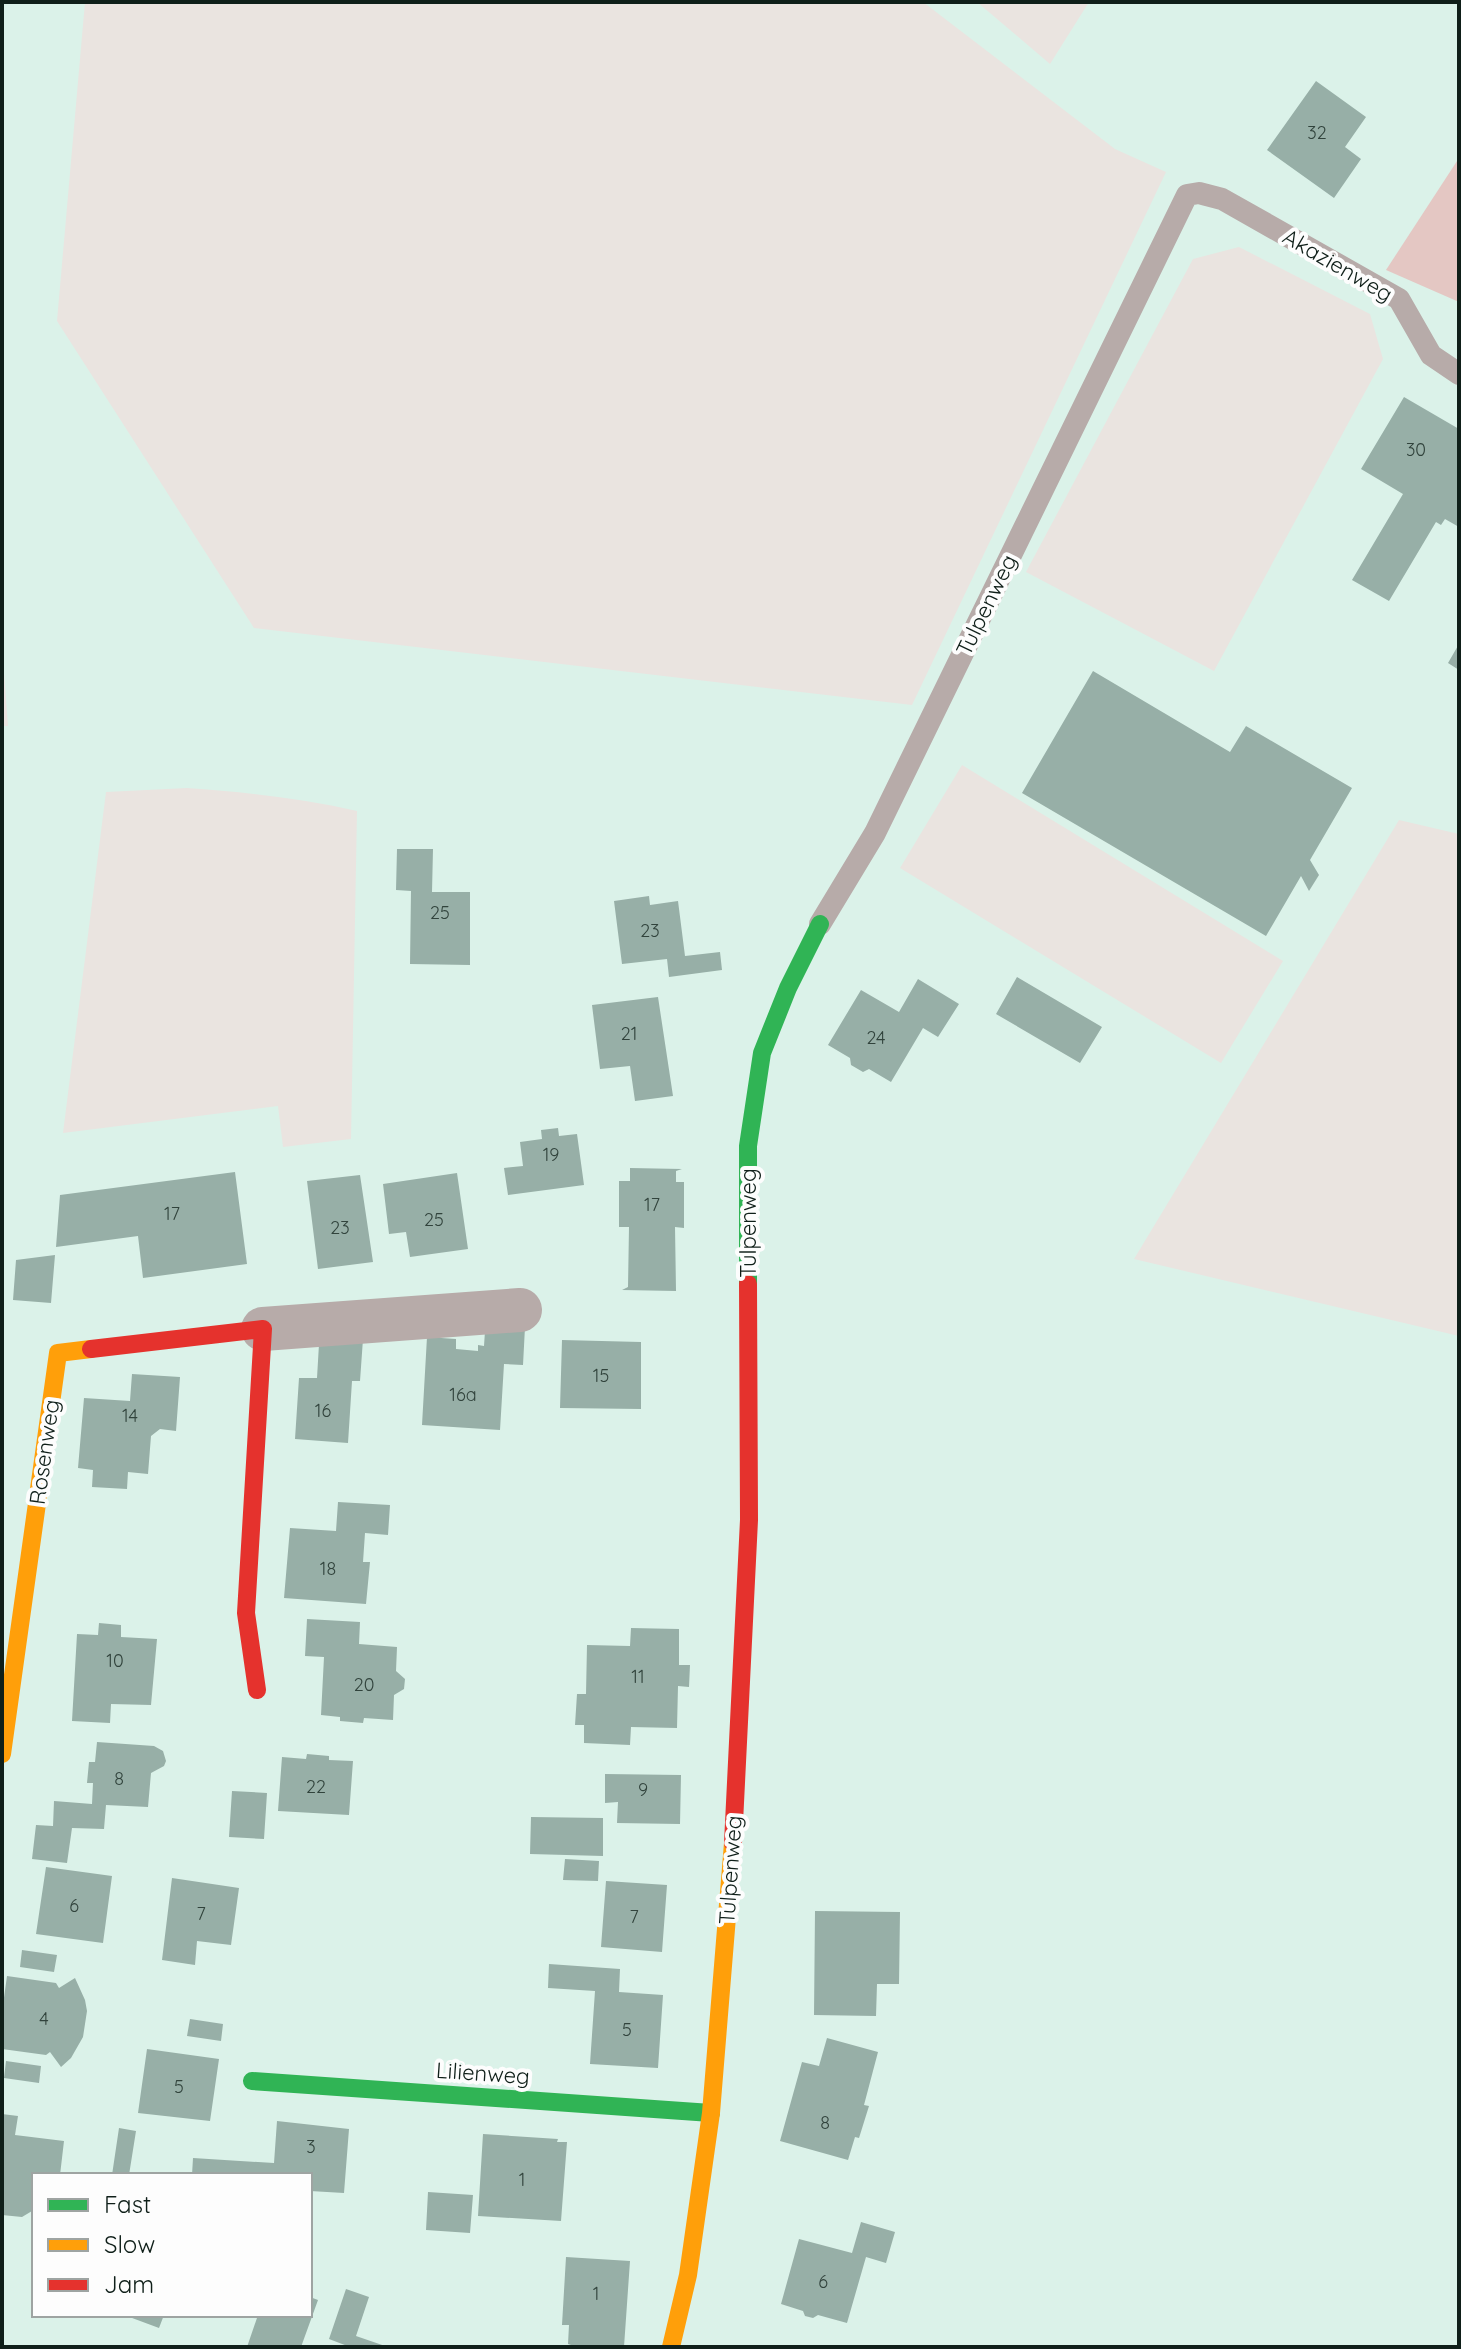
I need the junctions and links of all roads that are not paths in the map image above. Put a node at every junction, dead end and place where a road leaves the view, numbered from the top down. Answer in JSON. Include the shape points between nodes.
{"nodes":[{"id":1,"x":1187,"y":195,"type":"joint"},
{"id":2,"x":1459,"y":374,"type":"edge"},
{"id":3,"x":820,"y":924,"type":"joint"},
{"id":4,"x":520,"y":1310,"type":"dead end"},
{"id":5,"x":263,"y":1329,"type":"junction"},
{"id":6,"x":257,"y":1690,"type":"dead end"},
{"id":7,"x":2,"y":1754,"type":"edge"},
{"id":8,"x":252,"y":2081,"type":"dead end"},
{"id":9,"x":711,"y":2113,"type":"junction"},
{"id":10,"x":671,"y":2347,"type":"edge"}],
"edges":[{"from":1,"to":2,"type":"lane","name":"Akazienweg","via":[[1222,199],[1399,299],[1431,355]]},
{"from":1,"to":3,"type":"lane","name":"Tulpenweg","via":[[875,833]]},
{"from":3,"to":9,"type":"street","name":"Tulpenweg","via":[[762,1053],[748,1146],[749,1520],[733,1852]]},
{"from":4,"to":5,"type":"street","name":"Rosenweg"},
{"from":5,"to":6,"type":"street","via":[[246,1613]]},
{"from":5,"to":7,"type":"street","name":"Rosenweg","via":[[58,1353]]},
{"from":8,"to":9,"type":"street","name":"Lilienweg"},
{"from":9,"to":10,"type":"street","name":"Tulpenweg","via":[[688,2275]]}]}
